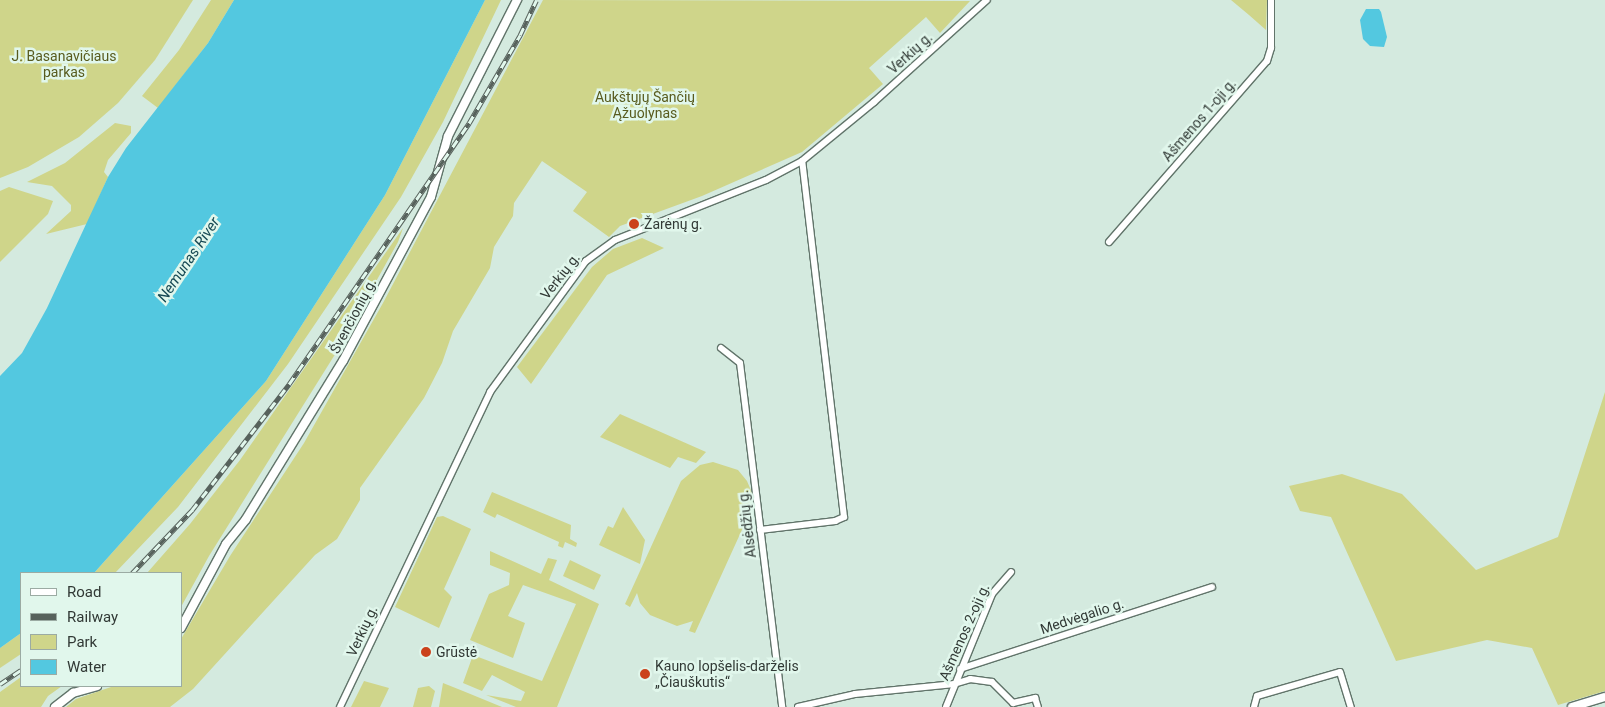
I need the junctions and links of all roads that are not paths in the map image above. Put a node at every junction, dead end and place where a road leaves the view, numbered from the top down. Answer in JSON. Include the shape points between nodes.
{"nodes":[{"id":1,"x":517,"y":0,"type":"edge"},
{"id":2,"x":987,"y":0,"type":"edge"},
{"id":3,"x":1272,"y":0,"type":"edge"},
{"id":4,"x":802,"y":160,"type":"junction"},
{"id":5,"x":1109,"y":242,"type":"dead end"},
{"id":6,"x":721,"y":348,"type":"dead end"},
{"id":7,"x":760,"y":530,"type":"junction"},
{"id":8,"x":1011,"y":572,"type":"dead end"},
{"id":9,"x":1212,"y":587,"type":"dead end"},
{"id":10,"x":182,"y":626,"type":"edge"},
{"id":11,"x":960,"y":669,"type":"junction"},
{"id":12,"x":954,"y":684,"type":"junction"},
{"id":13,"x":93,"y":687,"type":"edge"},
{"id":14,"x":1605,"y":697,"type":"edge"},
{"id":15,"x":55,"y":707,"type":"edge"},
{"id":16,"x":340,"y":707,"type":"edge"},
{"id":17,"x":782,"y":707,"type":"edge"},
{"id":18,"x":798,"y":707,"type":"edge"},
{"id":19,"x":946,"y":707,"type":"edge"},
{"id":20,"x":1038,"y":707,"type":"edge"},
{"id":21,"x":1254,"y":707,"type":"edge"},
{"id":22,"x":1351,"y":707,"type":"edge"},
{"id":23,"x":1572,"y":707,"type":"edge"}],
"edges":[{"from":1,"to":10,"type":"street","name":"Švenčionių g.","via":[[448,136],[431,197],[334,378],[246,519],[226,544]]},
{"from":2,"to":4,"type":"street","name":"Verkių g.","via":[[874,102]]},
{"from":3,"to":5,"type":"street","name":"Ašmenos 1-oji g.","via":[[1271,48],[1267,61]]},
{"from":4,"to":7,"type":"street","via":[[844,517],[835,521]]},
{"from":4,"to":16,"type":"street","name":"Verkių g.","via":[[766,180],[615,240],[597,252],[574,275],[490,392]]},
{"from":6,"to":7,"type":"street","name":"Alsėdžių g.","via":[[740,363]]},
{"from":7,"to":17,"type":"street","name":"Alsėdžių g."},
{"from":8,"to":11,"type":"street","name":"Ašmenos 2-oji g.","via":[[992,594]]},
{"from":9,"to":11,"type":"street","name":"Medvėgalio g."},
{"from":11,"to":12,"type":"street","name":"Ašmenos 2-oji g."},
{"from":12,"to":18,"type":"street","via":[[855,694]]},
{"from":12,"to":19,"type":"street","name":"Ašmenos 2-oji g."},
{"from":12,"to":20,"type":"street","via":[[970,679],[992,682],[1013,703],[1034,698]]},
{"from":13,"to":15,"type":"street","via":[[72,693]]},
{"from":14,"to":23,"type":"street"},
{"from":21,"to":22,"type":"street","via":[[1257,696],[1340,672]]}]}
